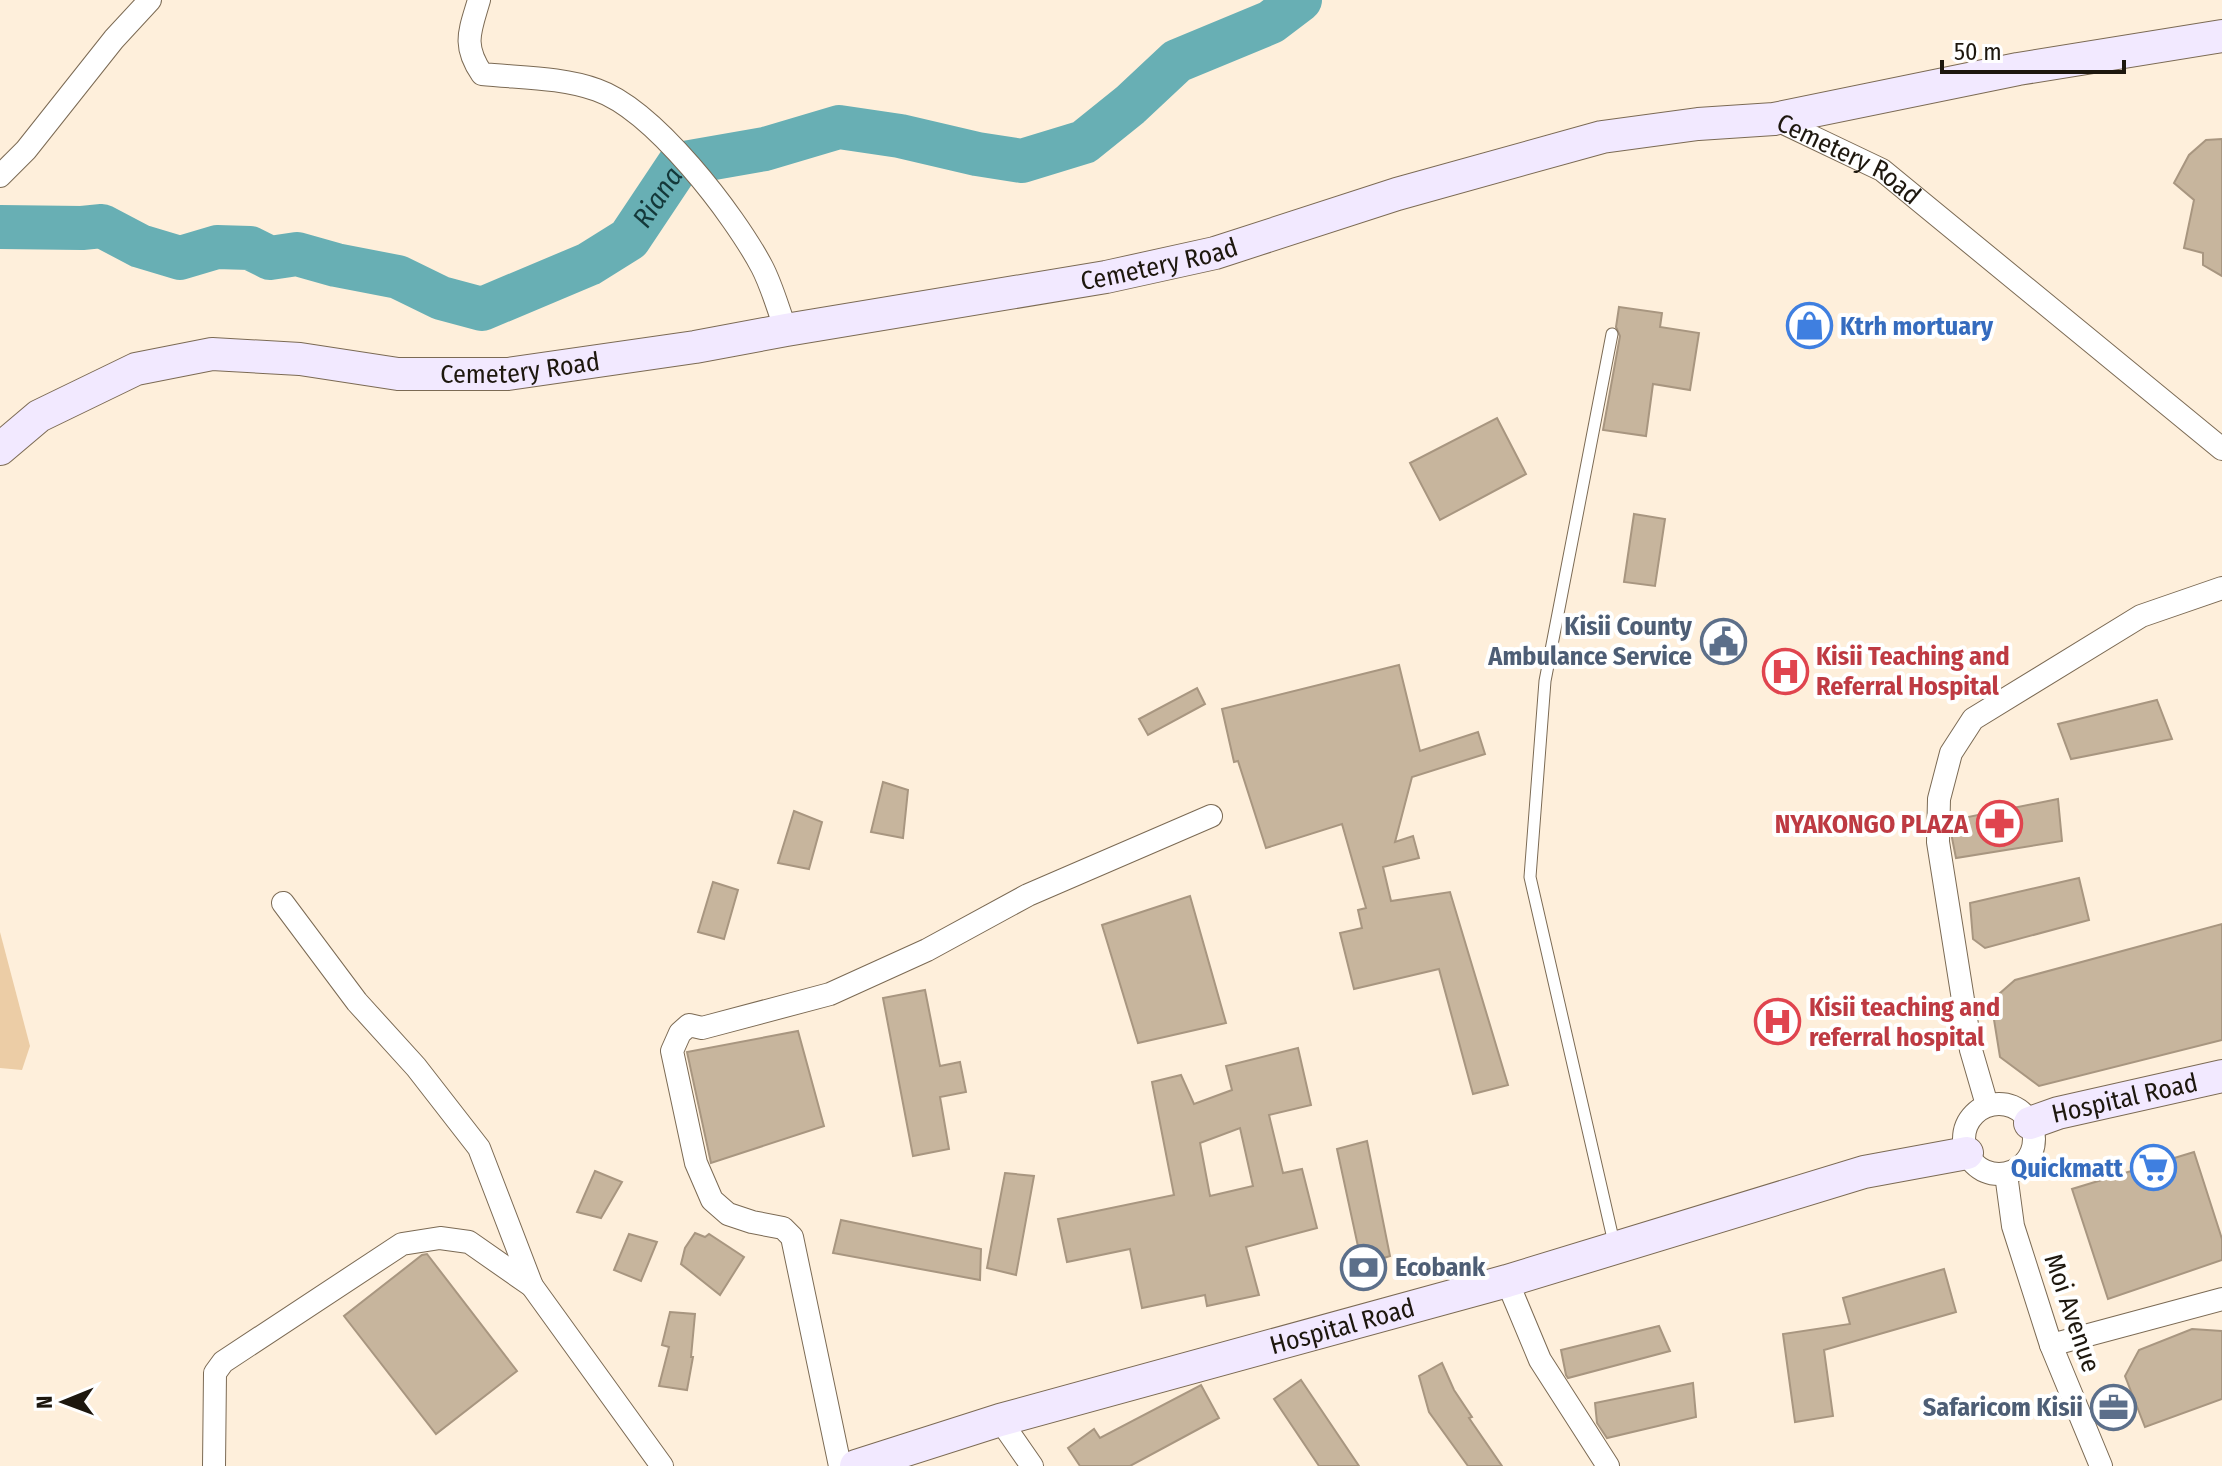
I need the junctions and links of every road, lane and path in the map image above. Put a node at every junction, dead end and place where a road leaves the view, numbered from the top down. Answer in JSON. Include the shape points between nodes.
{"nodes":[{"id":1,"x":150,"y":0,"type":"edge"},
{"id":2,"x":479,"y":0,"type":"edge"},
{"id":3,"x":2222,"y":36,"type":"edge"},
{"id":4,"x":1774,"y":119,"type":"junction"},
{"id":5,"x":0,"y":176,"type":"edge"},
{"id":6,"x":786,"y":330,"type":"junction"},
{"id":7,"x":1612,"y":334,"type":"dead end"},
{"id":8,"x":0,"y":449,"type":"edge"},
{"id":9,"x":2222,"y":449,"type":"edge"},
{"id":10,"x":2222,"y":588,"type":"edge"},
{"id":11,"x":1211,"y":816,"type":"dead end"},
{"id":12,"x":283,"y":903,"type":"dead end"},
{"id":13,"x":2222,"y":1076,"type":"edge"},
{"id":14,"x":1987,"y":1105,"type":"junction"},
{"id":15,"x":2030,"y":1123,"type":"junction"},
{"id":16,"x":1967,"y":1153,"type":"junction"},
{"id":17,"x":2006,"y":1174,"type":"junction"},
{"id":18,"x":1615,"y":1248,"type":"junction"},
{"id":19,"x":1507,"y":1281,"type":"junction"},
{"id":20,"x":532,"y":1286,"type":"junction"},
{"id":21,"x":2222,"y":1299,"type":"edge"},
{"id":22,"x":2051,"y":1345,"type":"junction"},
{"id":23,"x":1000,"y":1420,"type":"junction"},
{"id":24,"x":214,"y":1466,"type":"edge"},
{"id":25,"x":662,"y":1466,"type":"edge"},
{"id":26,"x":840,"y":1466,"type":"edge"},
{"id":27,"x":856,"y":1466,"type":"edge"},
{"id":28,"x":1032,"y":1466,"type":"edge"},
{"id":29,"x":1608,"y":1466,"type":"edge"},
{"id":30,"x":2101,"y":1466,"type":"edge"}],
"edges":[{"from":1,"to":5,"type":"street"},
{"from":2,"to":6,"type":"street","via":[[468,37],[472,59],[482,74],[548,79],[598,90],[629,107],[729,213],[763,269]]},
{"from":3,"to":4,"type":"street","via":[[2018,69]]},
{"from":4,"to":6,"type":"street","name":"Cemetery Road","via":[[1602,137],[1397,194],[1215,253],[1106,277]]},
{"from":4,"to":9,"type":"street","name":"Cemetery Road","via":[[1882,170]]},
{"from":6,"to":8,"type":"street","name":"Cemetery Road","via":[[508,374],[398,374],[300,359],[212,354],[136,369],[39,416]]},
{"from":7,"to":18,"type":"lane","via":[[1545,681],[1530,877]]},
{"from":10,"to":14,"type":"street","via":[[2141,616],[1973,719],[1951,753],[1939,799],[1938,842],[1971,1050]]},
{"from":11,"to":26,"type":"street","via":[[1028,895],[927,950],[830,994],[702,1028],[689,1025],[680,1033],[672,1051],[674,1064],[696,1163],[712,1200],[728,1214],[783,1228],[792,1237]]},
{"from":12,"to":20,"type":"street","via":[[357,1002],[479,1148]]},
{"from":13,"to":15,"type":"street","name":"Hospital Road"},
{"from":14,"to":15,"type":"street","via":[[2010,1105]]},
{"from":14,"to":16,"type":"street","via":[[1969,1119]]},
{"from":15,"to":17,"type":"street","via":[[2032,1152]]},
{"from":16,"to":17,"type":"street","via":[[1983,1170]]},
{"from":16,"to":18,"type":"street","name":"Hospital Road","via":[[1864,1172]]},
{"from":17,"to":22,"type":"street","name":"Moi Avenue","via":[[2013,1226]]},
{"from":18,"to":19,"type":"street","name":"Hospital Road"},
{"from":19,"to":23,"type":"street","name":"Hospital Road"},
{"from":19,"to":29,"type":"street","via":[[1540,1360]]},
{"from":20,"to":24,"type":"street","via":[[469,1242],[440,1238],[402,1244],[223,1362],[215,1373]]},
{"from":20,"to":25,"type":"street"},
{"from":21,"to":22,"type":"street"},
{"from":22,"to":30,"type":"street","name":"Moi Avenue"},
{"from":23,"to":27,"type":"street","name":"Hospital Road"},
{"from":23,"to":28,"type":"street"}]}
